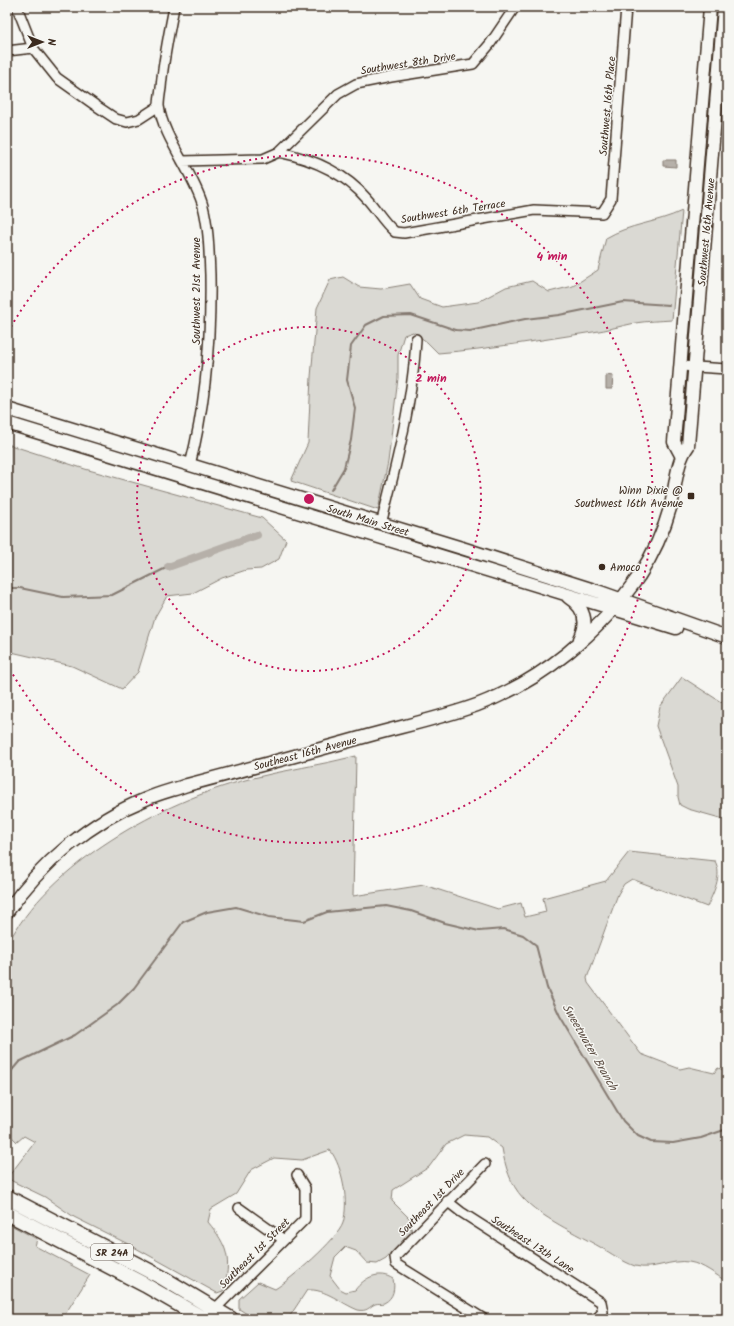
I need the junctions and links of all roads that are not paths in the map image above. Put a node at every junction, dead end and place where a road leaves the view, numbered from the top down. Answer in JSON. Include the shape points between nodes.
{"nodes":[{"id":1,"x":17,"y":7,"type":"edge"},
{"id":2,"x":174,"y":7,"type":"edge"},
{"id":3,"x":515,"y":7,"type":"edge"},
{"id":4,"x":626,"y":7,"type":"edge"},
{"id":5,"x":710,"y":7,"type":"edge"},
{"id":6,"x":724,"y":7,"type":"edge"},
{"id":7,"x":33,"y":48,"type":"junction"},
{"id":8,"x":7,"y":51,"type":"edge"},
{"id":9,"x":159,"y":106,"type":"junction"},
{"id":10,"x":279,"y":152,"type":"junction"},
{"id":11,"x":182,"y":161,"type":"junction"},
{"id":12,"x":607,"y":206,"type":"joint"},
{"id":13,"x":416,"y":339,"type":"dead end"},
{"id":14,"x":681,"y":366,"type":"junction"},
{"id":15,"x":694,"y":366,"type":"junction"},
{"id":16,"x":727,"y":369,"type":"edge"},
{"id":17,"x":7,"y":409,"type":"edge"},
{"id":18,"x":7,"y":423,"type":"edge"},
{"id":19,"x":681,"y":455,"type":"junction"},
{"id":20,"x":190,"y":465,"type":"junction"},
{"id":21,"x":185,"y":478,"type":"junction"},
{"id":22,"x":381,"y":524,"type":"junction"},
{"id":23,"x":377,"y":537,"type":"junction"},
{"id":24,"x":465,"y":549,"type":"junction"},
{"id":25,"x":458,"y":563,"type":"junction"},
{"id":26,"x":562,"y":593,"type":"junction"},
{"id":27,"x":617,"y":604,"type":"junction"},
{"id":28,"x":727,"y":637,"type":"edge"},
{"id":29,"x":578,"y":644,"type":"junction"},
{"id":30,"x":727,"y":645,"type":"edge"},
{"id":31,"x":7,"y":912,"type":"edge"},
{"id":32,"x":485,"y":1164,"type":"dead end"},
{"id":33,"x":297,"y":1175,"type":"dead end"},
{"id":34,"x":7,"y":1197,"type":"edge"},
{"id":35,"x":447,"y":1201,"type":"junction"},
{"id":36,"x":239,"y":1208,"type":"dead end"},
{"id":37,"x":7,"y":1213,"type":"edge"},
{"id":38,"x":284,"y":1240,"type":"junction"},
{"id":39,"x":215,"y":1308,"type":"junction"},
{"id":40,"x":204,"y":1319,"type":"edge"},
{"id":41,"x":231,"y":1319,"type":"edge"},
{"id":42,"x":484,"y":1319,"type":"edge"},
{"id":43,"x":596,"y":1319,"type":"edge"}],
"edges":[{"from":1,"to":7,"type":"street"},
{"from":2,"to":9,"type":"street","name":"Southwest 21st Avenue"},
{"from":3,"to":10,"type":"street","name":"Southwest 8th Drive","via":[[473,64],[356,84],[338,94]]},
{"from":4,"to":12,"type":"street","name":"Southwest 16th Place","via":[[611,199]]},
{"from":5,"to":14,"type":"main road","name":"Southwest 16th Avenue"},
{"from":6,"to":15,"type":"main road","name":"Southwest 16th Avenue"},
{"from":7,"to":8,"type":"street"},
{"from":7,"to":9,"type":"street","via":[[57,78],[116,119],[127,122],[140,119]]},
{"from":9,"to":11,"type":"street","name":"Southwest 21st Avenue","via":[[168,133]]},
{"from":10,"to":11,"type":"street","name":"Southwest 8th Drive","via":[[263,159]]},
{"from":10,"to":12,"type":"street","name":"Southwest 6th Terrace","via":[[306,158],[339,174],[359,189],[395,232],[404,233],[534,210],[602,213]]},
{"from":11,"to":20,"type":"street","name":"Southwest 21st Avenue","via":[[203,206],[209,248],[208,352],[200,424]]},
{"from":13,"to":22,"type":"street","via":[[415,364]]},
{"from":14,"to":15,"type":"street"},
{"from":14,"to":19,"type":"main road","name":"Southwest 16th Avenue","via":[[674,442]]},
{"from":15,"to":16,"type":"street"},
{"from":15,"to":19,"type":"main road","name":"Southwest 16th Avenue","via":[[688,446]]},
{"from":17,"to":20,"type":"main road","name":"South Main Street"},
{"from":18,"to":21,"type":"main road","name":"South Main Street"},
{"from":19,"to":27,"type":"main road","name":"Southwest 16th Avenue","via":[[671,505],[657,544],[639,576]]},
{"from":20,"to":21,"type":"main road"},
{"from":20,"to":22,"type":"main road","name":"South Main Street"},
{"from":21,"to":23,"type":"main road","name":"South Main Street"},
{"from":22,"to":23,"type":"main road"},
{"from":22,"to":24,"type":"main road","name":"South Main Street"},
{"from":23,"to":25,"type":"main road","name":"South Main Street"},
{"from":24,"to":25,"type":"main road"},
{"from":24,"to":27,"type":"main road","name":"South Main Street"},
{"from":25,"to":26,"type":"main road","name":"South Main Street"},
{"from":26,"to":27,"type":"main road","name":"South Main Street"},
{"from":26,"to":29,"type":"main road","via":[[579,606],[585,618],[584,630]]},
{"from":27,"to":28,"type":"main road","name":"South Main Street"},
{"from":27,"to":29,"type":"main road","name":"Southeast 16th Avenue"},
{"from":27,"to":30,"type":"main road","name":"South Main Street"},
{"from":29,"to":31,"type":"main road","name":"Southeast 16th Avenue","via":[[533,678],[477,705],[187,785],[113,814],[49,863],[20,893]]},
{"from":32,"to":35,"type":"street","name":"Southeast 1st Drive"},
{"from":33,"to":38,"type":"street","name":"Southeast 1st Street","via":[[305,1188],[305,1219]]},
{"from":34,"to":39,"type":"highway","number":"SR 24A"},
{"from":35,"to":42,"type":"street","name":"Southeast 1st Drive","via":[[394,1257],[396,1264]]},
{"from":35,"to":43,"type":"street","name":"Southeast 13th Lane","via":[[601,1302],[604,1309]]},
{"from":36,"to":38,"type":"street"},
{"from":37,"to":40,"type":"highway","number":"SR 24A"},
{"from":38,"to":39,"type":"street","name":"Southeast 1st Street"},
{"from":39,"to":40,"type":"street","name":"Southeast 1st Street"},
{"from":39,"to":41,"type":"highway","number":"SR 24A"}]}
